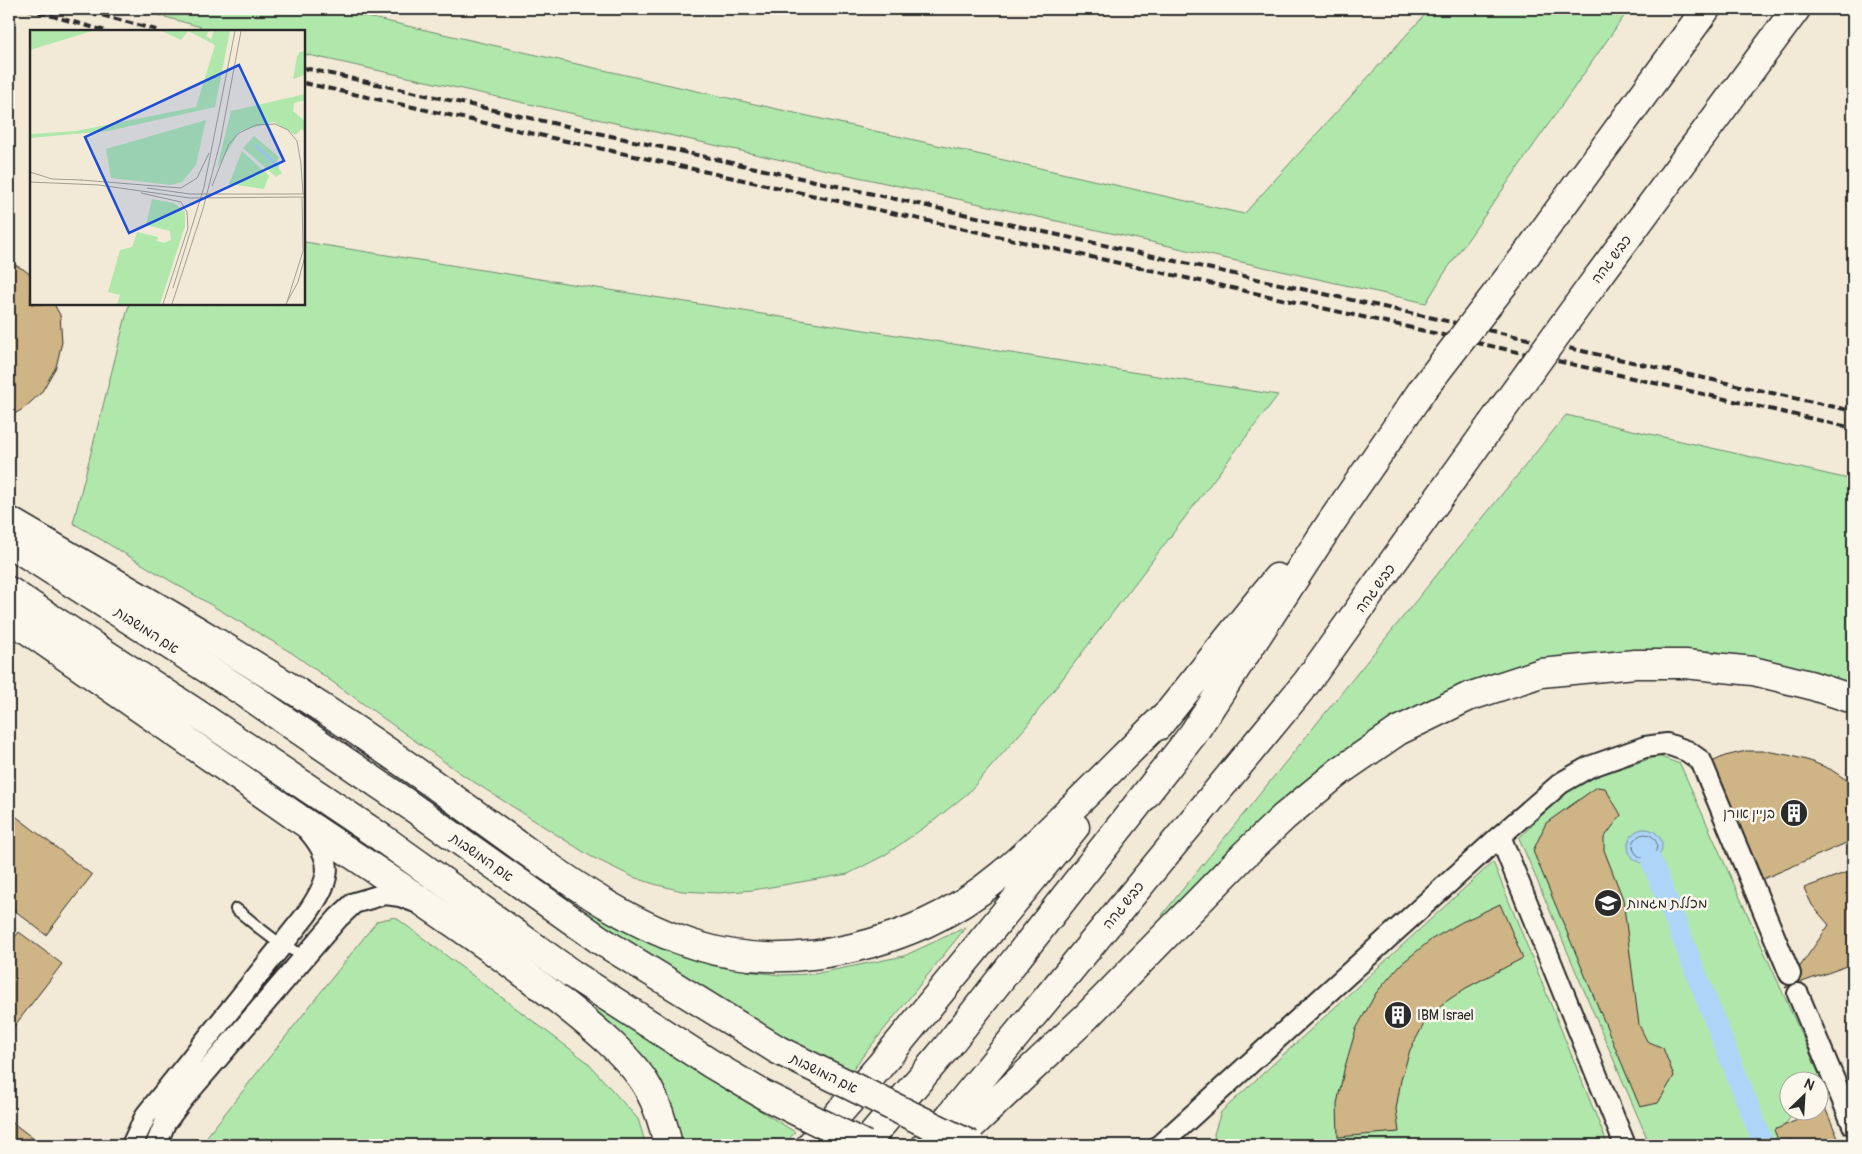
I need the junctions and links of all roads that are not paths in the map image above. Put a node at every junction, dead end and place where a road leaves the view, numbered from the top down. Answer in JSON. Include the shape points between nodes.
{"nodes":[{"id":1,"x":1706,"y":9,"type":"edge"},
{"id":2,"x":1796,"y":9,"type":"edge"},
{"id":3,"x":1376,"y":457,"type":"junction"},
{"id":4,"x":9,"y":522,"type":"edge"},
{"id":5,"x":9,"y":543,"type":"edge"},
{"id":6,"x":9,"y":591,"type":"edge"},
{"id":7,"x":9,"y":617,"type":"edge"},
{"id":8,"x":1853,"y":700,"type":"edge"},
{"id":9,"x":1169,"y":712,"type":"junction"},
{"id":10,"x":295,"y":816,"type":"junction"},
{"id":11,"x":1500,"y":836,"type":"junction"},
{"id":12,"x":236,"y":909,"type":"dead end"},
{"id":13,"x":431,"y":909,"type":"junction"},
{"id":14,"x":282,"y":945,"type":"junction"},
{"id":15,"x":306,"y":955,"type":"junction"},
{"id":16,"x":1790,"y":974,"type":"dead end"},
{"id":17,"x":1798,"y":994,"type":"dead end"},
{"id":18,"x":1196,"y":1113,"type":"junction"},
{"id":19,"x":1853,"y":1125,"type":"edge"},
{"id":20,"x":132,"y":1145,"type":"edge"},
{"id":21,"x":156,"y":1145,"type":"edge"},
{"id":22,"x":668,"y":1145,"type":"edge"},
{"id":23,"x":811,"y":1145,"type":"edge"},
{"id":24,"x":864,"y":1145,"type":"edge"},
{"id":25,"x":926,"y":1145,"type":"edge"},
{"id":26,"x":951,"y":1145,"type":"edge"},
{"id":27,"x":971,"y":1145,"type":"edge"},
{"id":28,"x":1160,"y":1145,"type":"edge"},
{"id":29,"x":1185,"y":1145,"type":"edge"},
{"id":30,"x":1625,"y":1145,"type":"edge"}],
"edges":[{"from":1,"to":3,"type":"main road","bridge":true},
{"from":2,"to":25,"type":"main road","name":"כביש גהה","bridge":true,"via":[[1598,277],[1307,682]]},
{"from":3,"to":9,"type":"main road"},
{"from":3,"to":24,"type":"main road","via":[[1193,734],[947,1048]]},
{"from":4,"to":9,"type":"main road","via":[[347,723],[592,896],[671,936],[715,951],[758,956],[804,956],[845,950],[926,923],[969,900],[1015,865]]},
{"from":5,"to":27,"type":"main road","name":"אם המושבות","bridge":true,"via":[[245,693],[600,940],[778,1050]]},
{"from":6,"to":24,"type":"main road","bridge":true,"via":[[382,838],[572,974],[764,1095]]},
{"from":7,"to":10,"type":"main road"},
{"from":8,"to":26,"type":"main road","via":[[1753,671],[1685,664],[1635,664],[1541,673],[1468,698],[1398,731],[1340,771],[1284,816],[1085,1018]]},
{"from":9,"to":23,"type":"main road","via":[[879,1067]]},
{"from":10,"to":13,"type":"main road"},
{"from":10,"to":14,"type":"street","via":[[322,849],[327,876],[314,904]]},
{"from":11,"to":16,"type":"street","via":[[1561,784],[1589,767],[1644,747],[1667,744],[1687,751],[1701,762]]},
{"from":11,"to":18,"type":"street"},
{"from":11,"to":30,"type":"street"},
{"from":12,"to":14,"type":"lane"},
{"from":13,"to":15,"type":"street","via":[[400,896],[385,894],[354,903]]},
{"from":13,"to":22,"type":"main road","via":[[525,973],[584,1019],[626,1060],[648,1087],[661,1117]]},
{"from":14,"to":15,"type":"lane"},
{"from":14,"to":20,"type":"street","via":[[146,1115]]},
{"from":15,"to":21,"type":"street","via":[[182,1100],[165,1123]]},
{"from":17,"to":19,"type":"street"},
{"from":18,"to":28,"type":"street"},
{"from":18,"to":29,"type":"street"}]}
